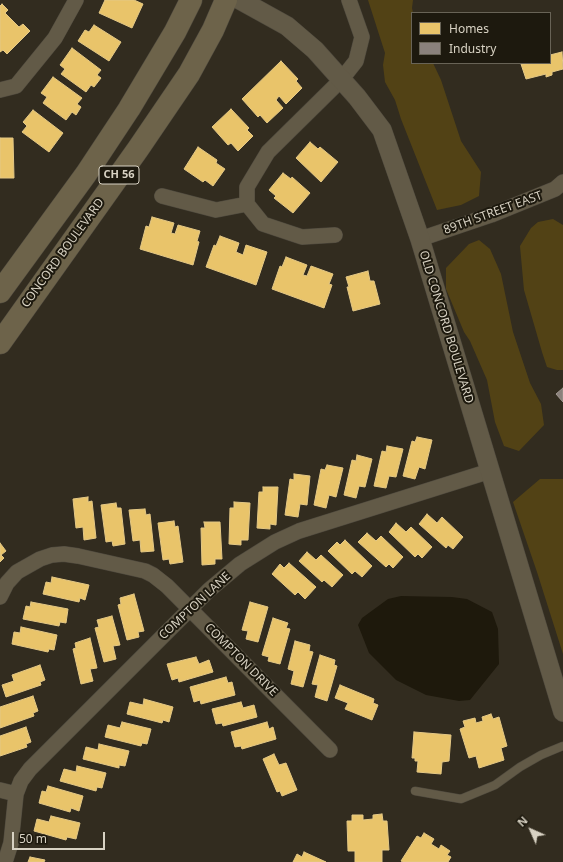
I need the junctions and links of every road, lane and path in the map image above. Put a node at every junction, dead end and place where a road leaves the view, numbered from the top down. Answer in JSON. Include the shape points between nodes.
{"nodes":[{"id":1,"x":76,"y":0,"type":"edge"},
{"id":2,"x":191,"y":0,"type":"edge"},
{"id":3,"x":226,"y":0,"type":"edge"},
{"id":4,"x":240,"y":0,"type":"edge"},
{"id":5,"x":349,"y":0,"type":"edge"},
{"id":6,"x":341,"y":80,"type":"junction"},
{"id":7,"x":0,"y":90,"type":"edge"},
{"id":8,"x":563,"y":182,"type":"edge"},
{"id":9,"x":162,"y":196,"type":"dead end"},
{"id":10,"x":247,"y":204,"type":"junction"},
{"id":11,"x":336,"y":235,"type":"dead end"},
{"id":12,"x":420,"y":239,"type":"junction"},
{"id":13,"x":0,"y":292,"type":"edge"},
{"id":14,"x":0,"y":343,"type":"edge"},
{"id":15,"x":490,"y":471,"type":"junction"},
{"id":16,"x":0,"y":597,"type":"edge"},
{"id":17,"x":190,"y":609,"type":"junction"},
{"id":18,"x":563,"y":712,"type":"edge"},
{"id":19,"x":563,"y":746,"type":"edge"},
{"id":20,"x":330,"y":750,"type":"dead end"},
{"id":21,"x":0,"y":790,"type":"edge"},
{"id":22,"x":416,"y":791,"type":"dead end"},
{"id":23,"x":16,"y":794,"type":"junction"},
{"id":24,"x":5,"y":862,"type":"edge"}],
"edges":[{"from":1,"to":7,"type":"street","via":[[55,38],[16,86]]},
{"from":2,"to":13,"type":"main road","number":"CH 56","via":[[129,109],[86,174]]},
{"from":3,"to":14,"type":"main road","name":"CONCORD BOULEVARD","number":"CH 56","via":[[189,74]]},
{"from":4,"to":6,"type":"street","name":"OLD CONCORD BOULEVARD","via":[[287,26],[316,50]]},
{"from":5,"to":6,"type":"street","via":[[362,36],[356,61]]},
{"from":6,"to":10,"type":"street","via":[[268,152],[247,187]]},
{"from":6,"to":12,"type":"street","name":"OLD CONCORD BOULEVARD","via":[[382,130]]},
{"from":8,"to":12,"type":"street","name":"89TH STREET EAST","via":[[555,189],[491,215]]},
{"from":9,"to":10,"type":"street","via":[[216,210]]},
{"from":10,"to":11,"type":"street","via":[[263,224],[302,237]]},
{"from":12,"to":15,"type":"street","name":"OLD CONCORD BOULEVARD"},
{"from":15,"to":17,"type":"street","name":"COMPTON LANE","via":[[299,531],[240,564]]},
{"from":15,"to":18,"type":"street","name":"OLD CONCORD BOULEVARD"},
{"from":16,"to":17,"type":"street","name":"COMPTON DRIVE","via":[[7,583],[17,572],[40,559],[64,554],[145,571],[161,580]]},
{"from":17,"to":20,"type":"street","name":"COMPTON DRIVE"},
{"from":17,"to":23,"type":"street","name":"COMPTON LANE","via":[[30,769]]},
{"from":19,"to":22,"type":"lane","via":[[520,767],[495,785],[461,799]]},
{"from":21,"to":23,"type":"street"},
{"from":23,"to":24,"type":"street","name":"COMPTON LANE","via":[[11,843]]}]}
